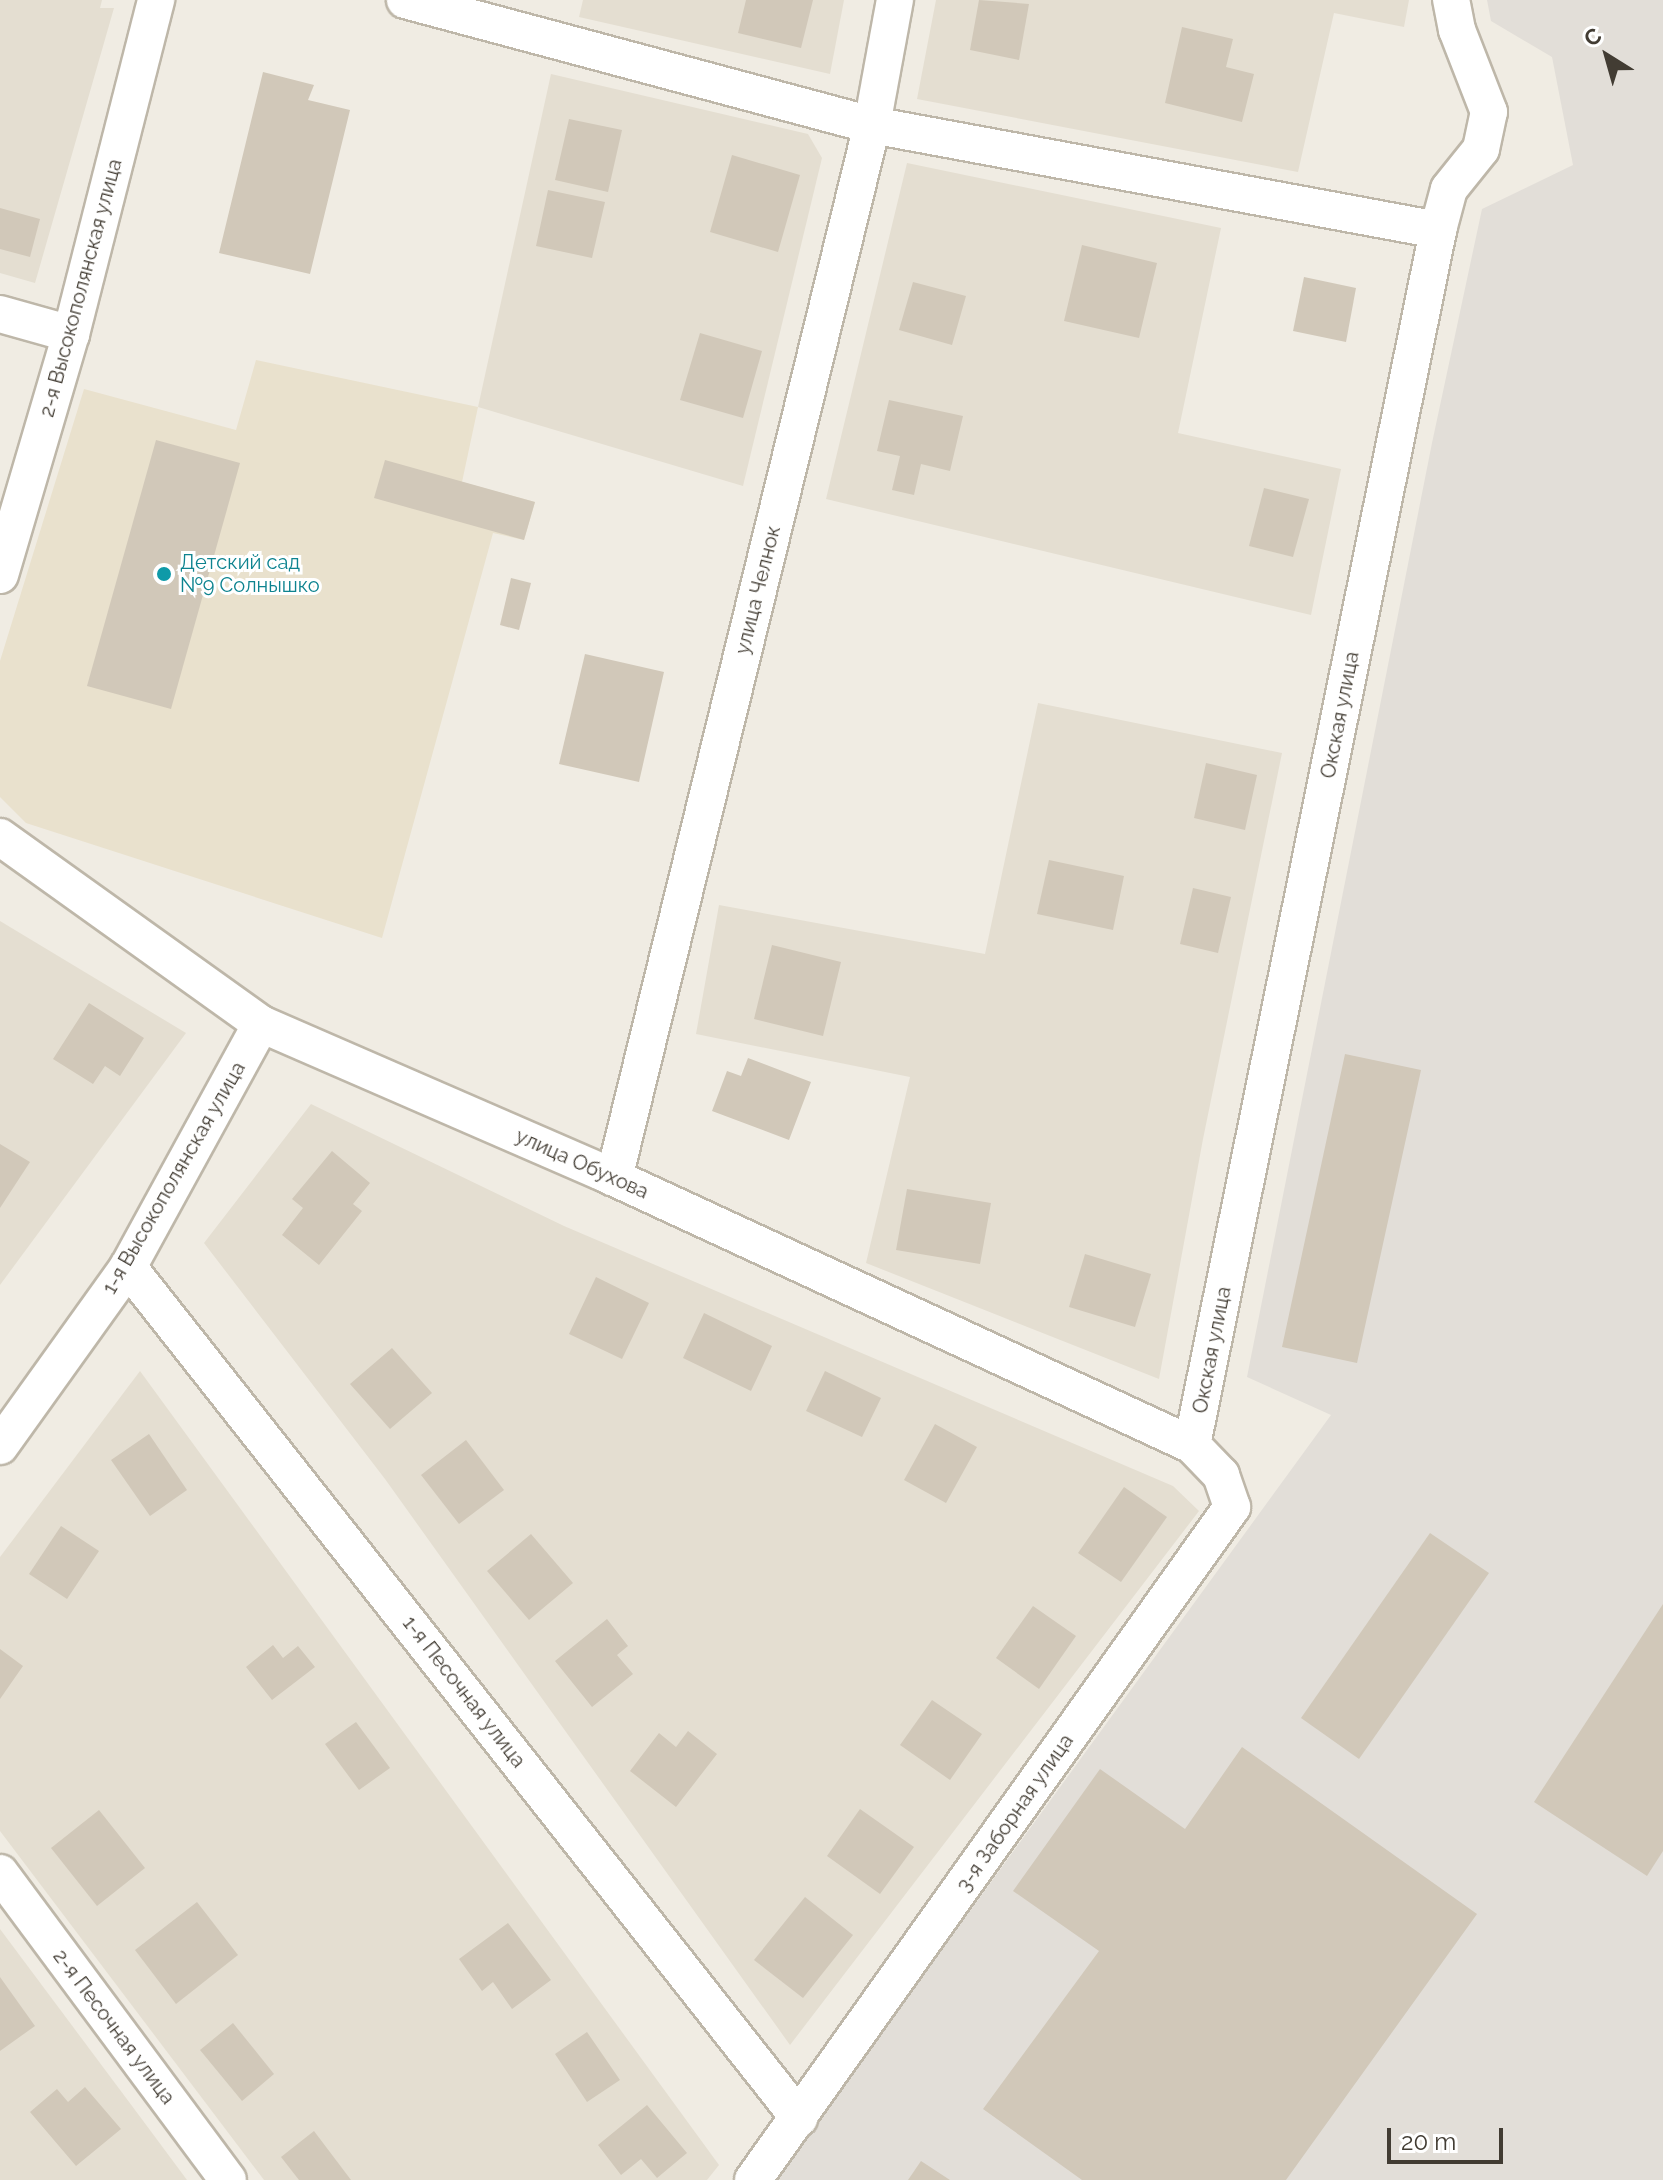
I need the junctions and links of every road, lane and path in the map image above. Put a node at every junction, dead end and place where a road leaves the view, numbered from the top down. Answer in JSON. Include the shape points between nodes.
{"nodes":[{"id":1,"x":156,"y":0,"type":"edge"},
{"id":2,"x":405,"y":0,"type":"edge"},
{"id":3,"x":895,"y":0,"type":"edge"},
{"id":4,"x":1451,"y":0,"type":"edge"},
{"id":5,"x":872,"y":125,"type":"junction"},
{"id":6,"x":1438,"y":230,"type":"junction"},
{"id":7,"x":0,"y":314,"type":"edge"},
{"id":8,"x":71,"y":334,"type":"junction"},
{"id":9,"x":0,"y":575,"type":"edge"},
{"id":10,"x":0,"y":837,"type":"edge"},
{"id":11,"x":261,"y":1024,"type":"junction"},
{"id":12,"x":614,"y":1178,"type":"junction"},
{"id":13,"x":128,"y":1267,"type":"junction"},
{"id":14,"x":1192,"y":1445,"type":"junction"},
{"id":15,"x":0,"y":1446,"type":"edge"},
{"id":16,"x":0,"y":1873,"type":"edge"},
{"id":17,"x":799,"y":2118,"type":"junction"},
{"id":18,"x":228,"y":2180,"type":"edge"},
{"id":19,"x":753,"y":2180,"type":"edge"}],
"edges":[{"from":1,"to":8,"type":"street","name":"2-я Высокополянская улица"},
{"from":2,"to":5,"type":"street"},
{"from":3,"to":5,"type":"street","name":"улица Челнок"},
{"from":4,"to":6,"type":"street","name":"Окская улица","via":[[1489,112],[1481,149],[1449,189]]},
{"from":5,"to":6,"type":"street"},
{"from":5,"to":12,"type":"street","name":"улица Челнок"},
{"from":6,"to":14,"type":"street","name":"Окская улица"},
{"from":7,"to":8,"type":"street"},
{"from":8,"to":9,"type":"street","name":"2-я Высокополянская улица"},
{"from":10,"to":11,"type":"street","name":"улица Обухова"},
{"from":11,"to":12,"type":"street","name":"улица Обухова"},
{"from":11,"to":13,"type":"street","name":"1-я Высокополянская улица"},
{"from":12,"to":14,"type":"street","name":"улица Обухова"},
{"from":13,"to":15,"type":"street","name":"1-я Высокополянская улица"},
{"from":13,"to":17,"type":"street","name":"1-я Песочная улица"},
{"from":14,"to":17,"type":"street","name":"3-я Заборная улица","via":[[1221,1475],[1232,1507]]},
{"from":16,"to":18,"type":"street","name":"2-я Песочная улица"},
{"from":17,"to":19,"type":"street","name":"3-я Заборная улица"}]}
